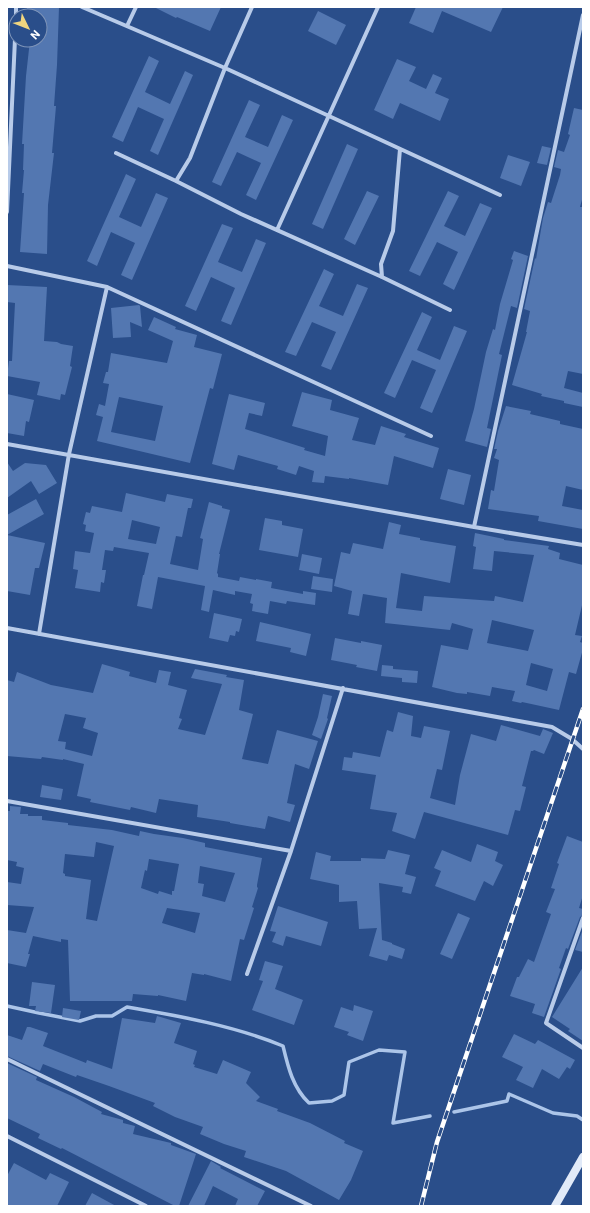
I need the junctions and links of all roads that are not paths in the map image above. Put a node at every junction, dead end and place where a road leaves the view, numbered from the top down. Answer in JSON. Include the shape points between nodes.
{"nodes":[{"id":1,"x":82,"y":7,"type":"edge"},
{"id":2,"x":136,"y":7,"type":"edge"},
{"id":3,"x":252,"y":7,"type":"edge"},
{"id":4,"x":378,"y":7,"type":"edge"},
{"id":5,"x":583,"y":15,"type":"edge"},
{"id":6,"x":127,"y":26,"type":"junction"},
{"id":7,"x":15,"y":48,"type":"edge"},
{"id":8,"x":225,"y":68,"type":"junction"},
{"id":9,"x":328,"y":116,"type":"junction"},
{"id":10,"x":400,"y":149,"type":"junction"},
{"id":11,"x":116,"y":153,"type":"dead end"},
{"id":12,"x":176,"y":181,"type":"junction"},
{"id":13,"x":500,"y":195,"type":"dead end"},
{"id":14,"x":7,"y":212,"type":"edge"},
{"id":15,"x":277,"y":230,"type":"junction"},
{"id":16,"x":7,"y":266,"type":"edge"},
{"id":17,"x":382,"y":277,"type":"junction"},
{"id":18,"x":107,"y":287,"type":"junction"},
{"id":19,"x":450,"y":310,"type":"dead end"},
{"id":20,"x":431,"y":436,"type":"dead end"},
{"id":21,"x":7,"y":444,"type":"edge"},
{"id":22,"x":69,"y":454,"type":"junction"},
{"id":23,"x":474,"y":527,"type":"junction"},
{"id":24,"x":583,"y":545,"type":"edge"},
{"id":25,"x":7,"y":628,"type":"edge"},
{"id":26,"x":39,"y":634,"type":"junction"},
{"id":27,"x":343,"y":688,"type":"junction"},
{"id":28,"x":583,"y":749,"type":"edge"},
{"id":29,"x":7,"y":801,"type":"edge"},
{"id":30,"x":291,"y":851,"type":"junction"},
{"id":31,"x":583,"y":918,"type":"edge"},
{"id":32,"x":247,"y":974,"type":"dead end"},
{"id":33,"x":583,"y":1048,"type":"edge"},
{"id":34,"x":7,"y":1059,"type":"edge"},
{"id":35,"x":7,"y":1136,"type":"edge"},
{"id":36,"x":583,"y":1158,"type":"edge"},
{"id":37,"x":146,"y":1206,"type":"edge"},
{"id":38,"x":311,"y":1206,"type":"edge"},
{"id":39,"x":555,"y":1206,"type":"edge"}],
"edges":[{"from":1,"to":6,"type":"street"},
{"from":2,"to":6,"type":"street"},
{"from":3,"to":8,"type":"street"},
{"from":4,"to":9,"type":"street"},
{"from":5,"to":23,"type":"street"},
{"from":6,"to":8,"type":"street"},
{"from":7,"to":14,"type":"street"},
{"from":8,"to":9,"type":"street"},
{"from":8,"to":12,"type":"street","via":[[190,158]]},
{"from":9,"to":10,"type":"street"},
{"from":9,"to":15,"type":"street"},
{"from":10,"to":13,"type":"street"},
{"from":10,"to":17,"type":"street","via":[[393,231],[381,264]]},
{"from":11,"to":12,"type":"street"},
{"from":12,"to":15,"type":"street"},
{"from":15,"to":17,"type":"street"},
{"from":16,"to":18,"type":"street"},
{"from":17,"to":19,"type":"street"},
{"from":18,"to":20,"type":"street"},
{"from":18,"to":22,"type":"street"},
{"from":21,"to":22,"type":"street"},
{"from":22,"to":23,"type":"street"},
{"from":22,"to":26,"type":"street"},
{"from":23,"to":24,"type":"street"},
{"from":25,"to":26,"type":"street"},
{"from":26,"to":27,"type":"street"},
{"from":27,"to":28,"type":"street","via":[[552,727]]},
{"from":27,"to":30,"type":"street"},
{"from":29,"to":30,"type":"street"},
{"from":30,"to":32,"type":"street"},
{"from":31,"to":33,"type":"street","via":[[546,1023]]},
{"from":34,"to":38,"type":"street"},
{"from":35,"to":37,"type":"street"},
{"from":36,"to":39,"type":"street"}]}
